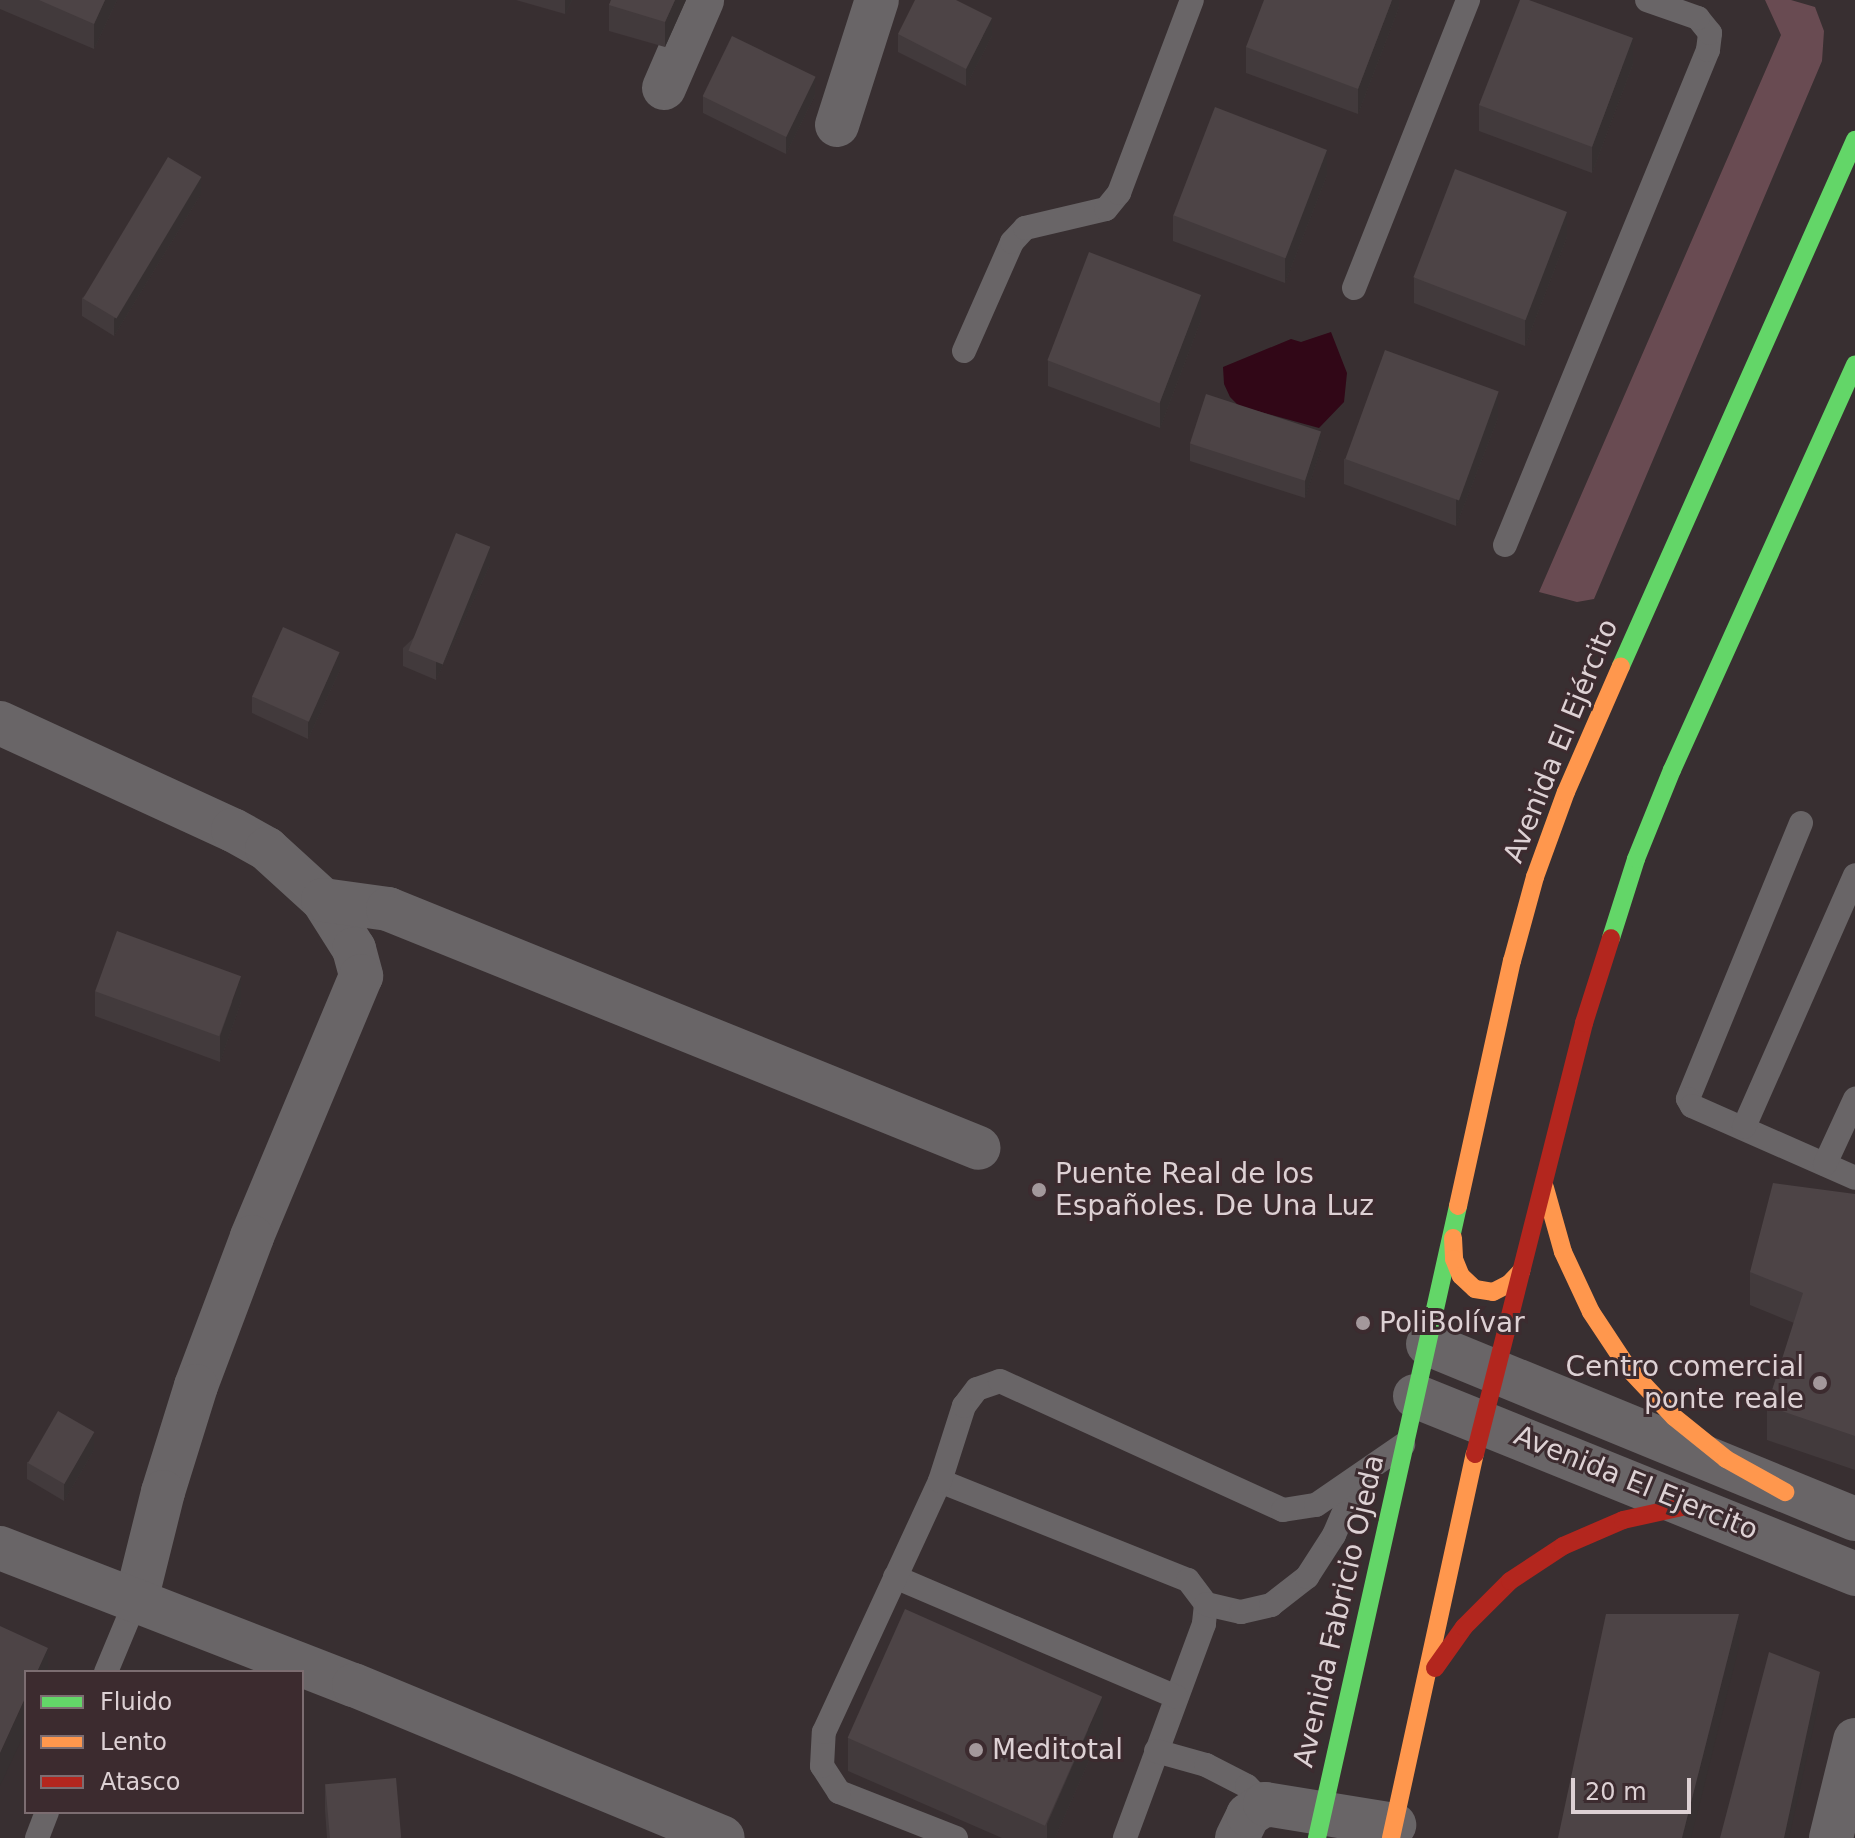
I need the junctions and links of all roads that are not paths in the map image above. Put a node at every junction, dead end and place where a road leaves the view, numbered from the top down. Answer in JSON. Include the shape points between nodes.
{"nodes":[{"id":1,"x":702,"y":0,"type":"edge"},
{"id":2,"x":877,"y":0,"type":"edge"},
{"id":3,"x":1192,"y":0,"type":"edge"},
{"id":4,"x":1468,"y":0,"type":"edge"},
{"id":5,"x":1647,"y":0,"type":"edge"},
{"id":6,"x":664,"y":88,"type":"dead end"},
{"id":7,"x":837,"y":125,"type":"dead end"},
{"id":8,"x":1855,"y":140,"type":"edge"},
{"id":9,"x":1354,"y":288,"type":"dead end"},
{"id":10,"x":964,"y":351,"type":"dead end"},
{"id":11,"x":1855,"y":364,"type":"edge"},
{"id":12,"x":1505,"y":545,"type":"dead end"},
{"id":13,"x":0,"y":723,"type":"edge"},
{"id":14,"x":1801,"y":823,"type":"dead end"},
{"id":15,"x":1855,"y":875,"type":"edge"},
{"id":16,"x":323,"y":900,"type":"junction"},
{"id":17,"x":1855,"y":1099,"type":"edge"},
{"id":18,"x":1744,"y":1127,"type":"junction"},
{"id":19,"x":979,"y":1148,"type":"dead end"},
{"id":20,"x":1825,"y":1164,"type":"junction"},
{"id":21,"x":1855,"y":1178,"type":"edge"},
{"id":22,"x":1545,"y":1188,"type":"junction"},
{"id":23,"x":1453,"y":1238,"type":"junction"},
{"id":24,"x":1521,"y":1271,"type":"junction"},
{"id":25,"x":1428,"y":1344,"type":"junction"},
{"id":26,"x":1495,"y":1372,"type":"junction"},
{"id":27,"x":1415,"y":1396,"type":"junction"},
{"id":28,"x":1482,"y":1421,"type":"junction"},
{"id":29,"x":1405,"y":1444,"type":"junction"},
{"id":30,"x":1358,"y":1479,"type":"junction"},
{"id":31,"x":940,"y":1481,"type":"junction"},
{"id":32,"x":1785,"y":1492,"type":"junction"},
{"id":33,"x":1686,"y":1506,"type":"junction"},
{"id":34,"x":1855,"y":1519,"type":"edge"},
{"id":35,"x":0,"y":1548,"type":"edge"},
{"id":36,"x":1855,"y":1574,"type":"edge"},
{"id":37,"x":895,"y":1577,"type":"junction"},
{"id":38,"x":136,"y":1600,"type":"junction"},
{"id":39,"x":1206,"y":1604,"type":"junction"},
{"id":40,"x":107,"y":1670,"type":"edge"},
{"id":41,"x":1427,"y":1680,"type":"junction"},
{"id":42,"x":1177,"y":1697,"type":"junction"},
{"id":43,"x":1156,"y":1751,"type":"junction"},
{"id":44,"x":1853,"y":1757,"type":"edge"},
{"id":45,"x":1265,"y":1804,"type":"junction"},
{"id":46,"x":46,"y":1814,"type":"edge"},
{"id":47,"x":1319,"y":1826,"type":"edge"},
{"id":48,"x":1392,"y":1832,"type":"edge"},
{"id":49,"x":37,"y":1838,"type":"edge"},
{"id":50,"x":723,"y":1838,"type":"edge"},
{"id":51,"x":956,"y":1838,"type":"edge"},
{"id":52,"x":1125,"y":1838,"type":"edge"},
{"id":53,"x":1237,"y":1838,"type":"edge"},
{"id":54,"x":1831,"y":1838,"type":"edge"}],
"edges":[{"from":1,"to":6,"type":"street"},
{"from":2,"to":7,"type":"street"},
{"from":3,"to":10,"type":"lane","via":[[1119,193],[1106,209],[1025,228],[1012,242]]},
{"from":4,"to":9,"type":"lane"},
{"from":5,"to":12,"type":"lane","via":[[1698,18],[1710,33],[1708,50]]},
{"from":8,"to":23,"type":"street","name":"Avenida El Ejército","via":[[1566,792],[1512,961]]},
{"from":11,"to":22,"type":"street","via":[[1636,859],[1584,1023]]},
{"from":13,"to":16,"type":"street","via":[[233,830],[267,849]]},
{"from":14,"to":18,"type":"lane","via":[[1688,1099],[1692,1106]]},
{"from":15,"to":18,"type":"lane"},
{"from":16,"to":19,"type":"street","via":[[388,909]]},
{"from":16,"to":38,"type":"street","via":[[354,949],[361,976],[200,1374]]},
{"from":17,"to":20,"type":"lane"},
{"from":18,"to":20,"type":"lane"},
{"from":20,"to":21,"type":"lane"},
{"from":22,"to":24,"type":"street"},
{"from":22,"to":32,"type":"street","via":[[1563,1252],[1591,1312],[1628,1368],[1684,1426],[1726,1459]]},
{"from":23,"to":24,"type":"street","via":[[1461,1276],[1475,1289],[1493,1292]]},
{"from":23,"to":25,"type":"street","name":"Avenida El Ejército"},
{"from":24,"to":26,"type":"street"},
{"from":25,"to":26,"type":"street","name":"Avenida El Ejercito"},
{"from":25,"to":27,"type":"street","name":"Avenida El Ejército"},
{"from":26,"to":28,"type":"street"},
{"from":26,"to":32,"type":"street","name":"Avenida El Ejercito"},
{"from":27,"to":28,"type":"street","name":"Avenida El Ejercito"},
{"from":27,"to":29,"type":"street","name":"Avenida Fabricio Ojeda"},
{"from":28,"to":33,"type":"street","name":"Avenida El Ejercito"},
{"from":28,"to":41,"type":"street"},
{"from":29,"to":30,"type":"lane"},
{"from":29,"to":47,"type":"street","name":"Avenida Fabricio Ojeda"},
{"from":30,"to":31,"type":"lane","via":[[1316,1505],[1283,1510],[1000,1381],[977,1389],[964,1406]]},
{"from":30,"to":39,"type":"lane","via":[[1334,1535],[1307,1577],[1271,1605],[1241,1612]]},
{"from":31,"to":37,"type":"lane"},
{"from":31,"to":39,"type":"lane","via":[[1188,1580]]},
{"from":32,"to":34,"type":"street","name":"Avenida El Ejercito"},
{"from":33,"to":36,"type":"street","name":"Avenida El Ejercito"},
{"from":33,"to":41,"type":"street","via":[[1623,1520],[1563,1546],[1501,1590],[1464,1627]]},
{"from":35,"to":38,"type":"street"},
{"from":37,"to":42,"type":"lane"},
{"from":37,"to":51,"type":"lane","via":[[824,1732],[822,1766],[839,1792]]},
{"from":38,"to":40,"type":"lane"},
{"from":38,"to":50,"type":"street"},
{"from":39,"to":42,"type":"lane","via":[[1204,1624]]},
{"from":41,"to":48,"type":"street"},
{"from":42,"to":43,"type":"lane"},
{"from":43,"to":45,"type":"lane","via":[[1206,1765],[1247,1786]]},
{"from":43,"to":52,"type":"lane"},
{"from":44,"to":54,"type":"street"},
{"from":45,"to":47,"type":"street"},
{"from":45,"to":53,"type":"street","via":[[1248,1815]]},
{"from":46,"to":49,"type":"lane"},
{"from":47,"to":48,"type":"street"}]}
